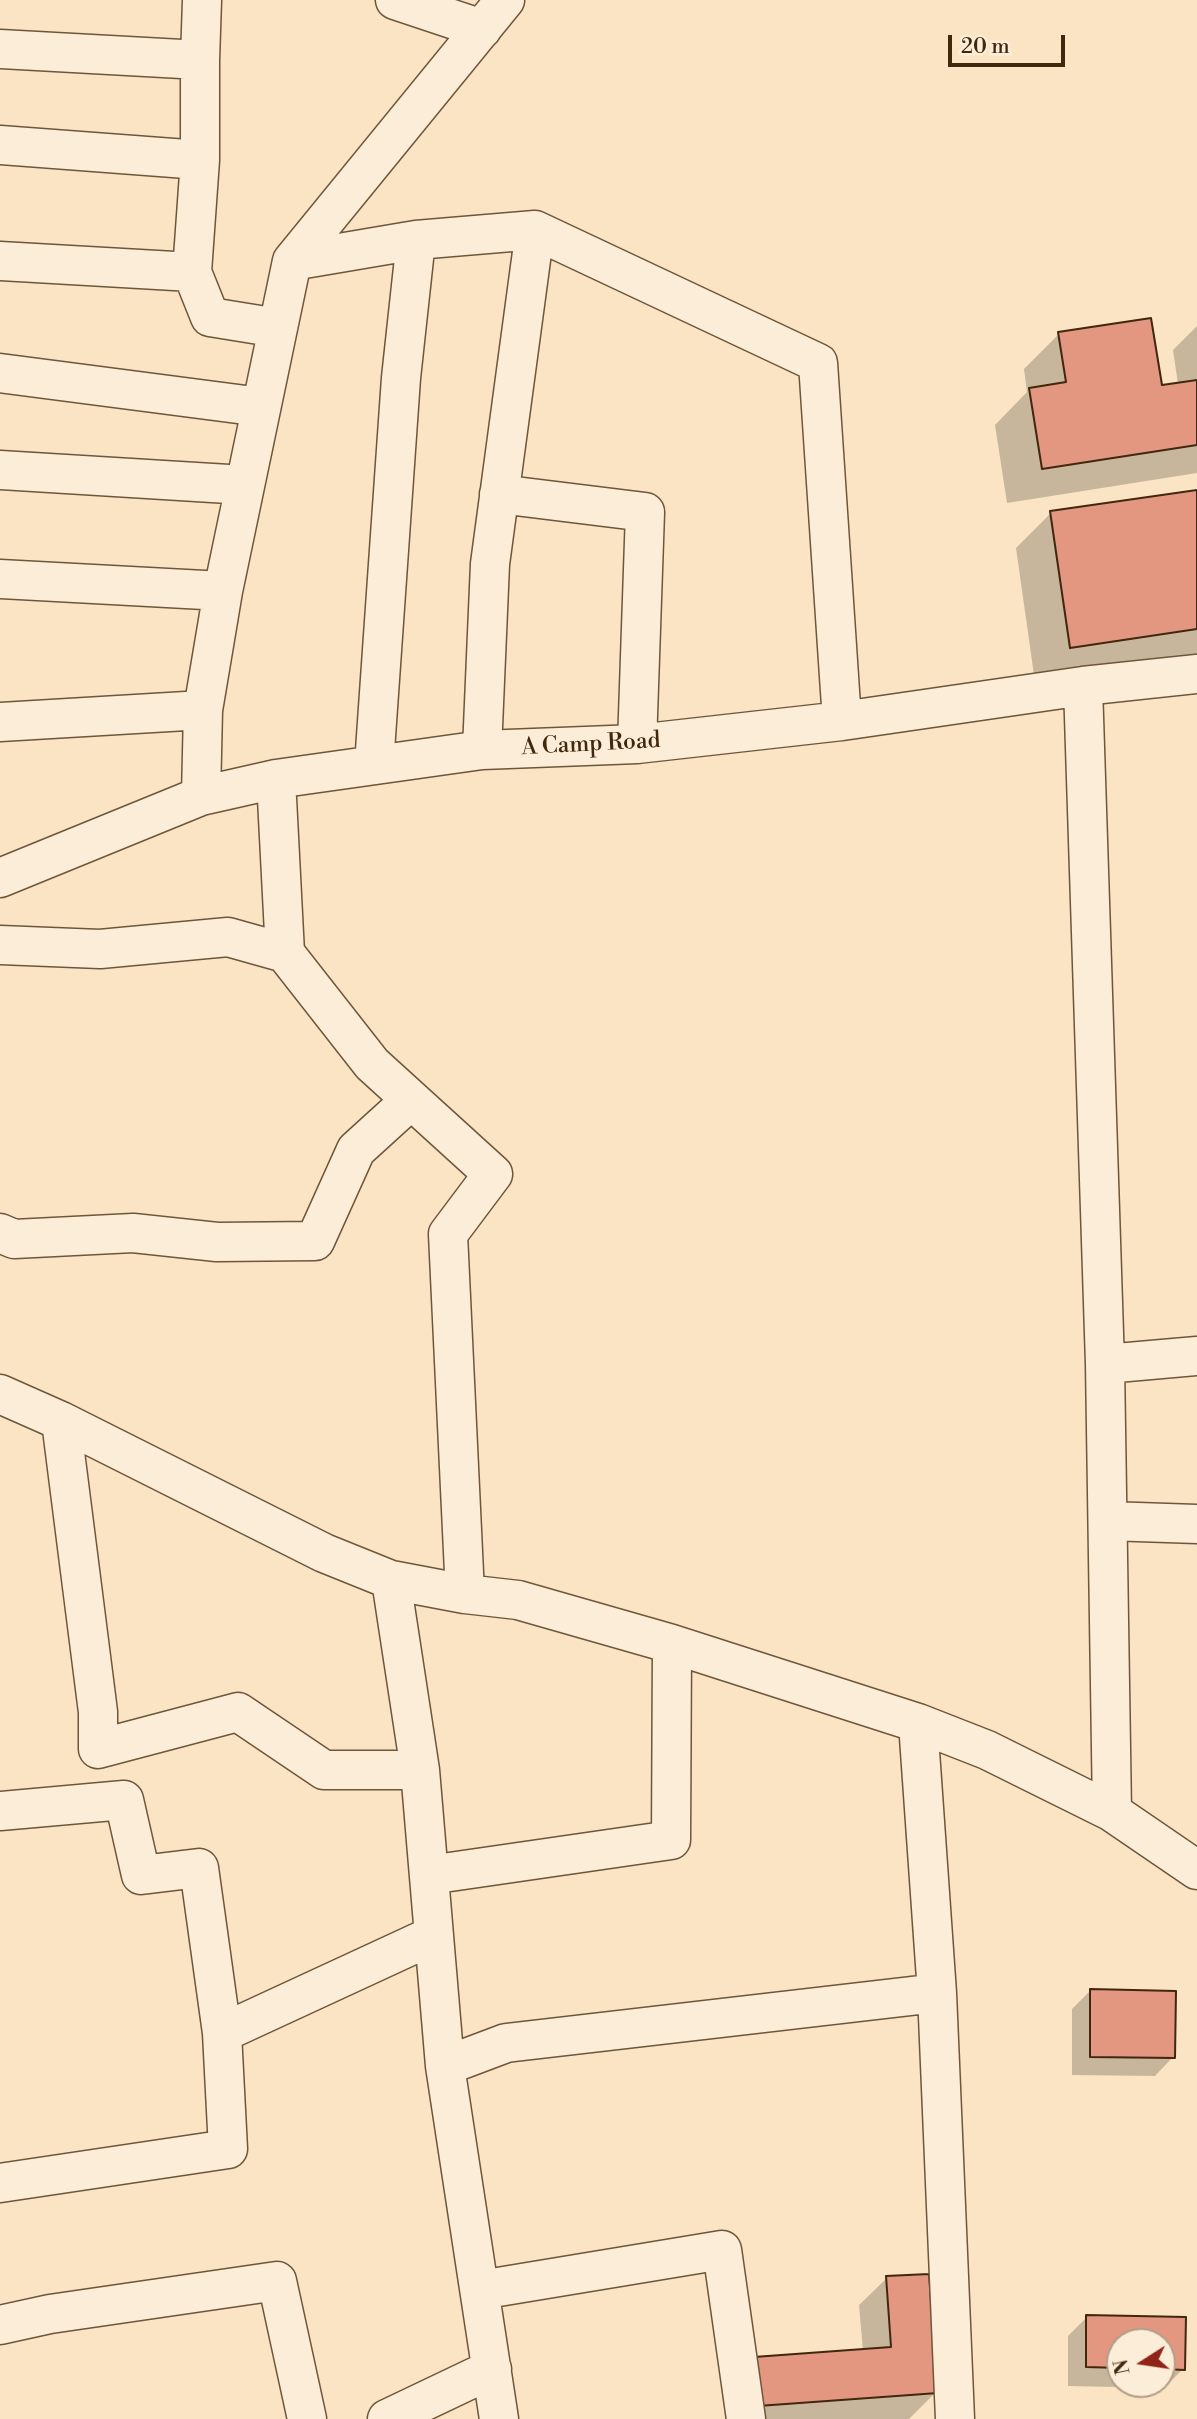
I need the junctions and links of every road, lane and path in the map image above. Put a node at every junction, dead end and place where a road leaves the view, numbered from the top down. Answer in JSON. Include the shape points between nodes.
{"nodes":[{"id":1,"x":202,"y":0,"type":"edge"},
{"id":2,"x":395,"y":0,"type":"edge"},
{"id":3,"x":494,"y":14,"type":"edge"},
{"id":4,"x":0,"y":49,"type":"edge"},
{"id":5,"x":200,"y":60,"type":"junction"},
{"id":6,"x":0,"y":145,"type":"edge"},
{"id":7,"x":200,"y":160,"type":"junction"},
{"id":8,"x":535,"y":230,"type":"junction"},
{"id":9,"x":416,"y":240,"type":"junction"},
{"id":10,"x":0,"y":261,"type":"edge"},
{"id":11,"x":292,"y":261,"type":"junction"},
{"id":12,"x":192,"y":272,"type":"junction"},
{"id":13,"x":278,"y":328,"type":"junction"},
{"id":14,"x":0,"y":373,"type":"edge"},
{"id":15,"x":261,"y":407,"type":"junction"},
{"id":16,"x":0,"y":470,"type":"edge"},
{"id":17,"x":245,"y":485,"type":"junction"},
{"id":18,"x":499,"y":494,"type":"junction"},
{"id":19,"x":0,"y":579,"type":"edge"},
{"id":20,"x":223,"y":591,"type":"junction"},
{"id":21,"x":1197,"y":674,"type":"edge"},
{"id":22,"x":1083,"y":686,"type":"junction"},
{"id":23,"x":203,"y":710,"type":"junction"},
{"id":24,"x":842,"y":721,"type":"junction"},
{"id":25,"x":0,"y":722,"type":"edge"},
{"id":26,"x":637,"y":744,"type":"junction"},
{"id":27,"x":482,"y":750,"type":"junction"},
{"id":28,"x":374,"y":765,"type":"junction"},
{"id":29,"x":276,"y":779,"type":"junction"},
{"id":30,"x":201,"y":796,"type":"junction"},
{"id":31,"x":0,"y":878,"type":"edge"},
{"id":32,"x":0,"y":945,"type":"edge"},
{"id":33,"x":285,"y":953,"type":"junction"},
{"id":34,"x":411,"y":1100,"type":"junction"},
{"id":35,"x":0,"y":1233,"type":"edge"},
{"id":36,"x":1197,"y":1356,"type":"edge"},
{"id":37,"x":1105,"y":1364,"type":"junction"},
{"id":38,"x":0,"y":1394,"type":"edge"},
{"id":39,"x":61,"y":1421,"type":"junction"},
{"id":40,"x":1108,"y":1521,"type":"junction"},
{"id":41,"x":1197,"y":1524,"type":"edge"},
{"id":42,"x":391,"y":1580,"type":"junction"},
{"id":43,"x":465,"y":1594,"type":"junction"},
{"id":44,"x":672,"y":1644,"type":"junction"},
{"id":45,"x":918,"y":1723,"type":"junction"},
{"id":46,"x":420,"y":1770,"type":"junction"},
{"id":47,"x":0,"y":1811,"type":"edge"},
{"id":48,"x":1112,"y":1812,"type":"junction"},
{"id":49,"x":1197,"y":1870,"type":"edge"},
{"id":50,"x":429,"y":1875,"type":"junction"},
{"id":51,"x":434,"y":1935,"type":"junction"},
{"id":52,"x":937,"y":1993,"type":"junction"},
{"id":53,"x":222,"y":2033,"type":"junction"},
{"id":54,"x":445,"y":2066,"type":"junction"},
{"id":55,"x":0,"y":2183,"type":"edge"},
{"id":56,"x":480,"y":2290,"type":"junction"},
{"id":57,"x":0,"y":2325,"type":"edge"},
{"id":58,"x":492,"y":2369,"type":"junction"},
{"id":59,"x":307,"y":2419,"type":"edge"},
{"id":60,"x":387,"y":2419,"type":"edge"},
{"id":61,"x":499,"y":2419,"type":"edge"},
{"id":62,"x":746,"y":2419,"type":"edge"},
{"id":63,"x":955,"y":2419,"type":"edge"}],
"edges":[{"from":1,"to":5,"type":"street"},
{"from":2,"to":3,"type":"street"},
{"from":3,"to":11,"type":"street"},
{"from":4,"to":5,"type":"street"},
{"from":5,"to":7,"type":"street"},
{"from":6,"to":7,"type":"street"},
{"from":7,"to":12,"type":"street"},
{"from":8,"to":9,"type":"street"},
{"from":8,"to":18,"type":"street"},
{"from":8,"to":24,"type":"street","via":[[818,363]]},
{"from":9,"to":11,"type":"street"},
{"from":9,"to":28,"type":"street","via":[[401,378]]},
{"from":10,"to":12,"type":"street"},
{"from":11,"to":13,"type":"street"},
{"from":12,"to":13,"type":"street","via":[[210,317]]},
{"from":13,"to":15,"type":"street"},
{"from":14,"to":15,"type":"street"},
{"from":15,"to":17,"type":"street"},
{"from":16,"to":17,"type":"street"},
{"from":17,"to":20,"type":"street"},
{"from":18,"to":26,"type":"street","via":[[645,512]]},
{"from":18,"to":27,"type":"street","via":[[490,564]]},
{"from":19,"to":20,"type":"street"},
{"from":20,"to":23,"type":"street"},
{"from":21,"to":22,"type":"street","name":"A Camp Road"},
{"from":22,"to":24,"type":"street","name":"A Camp Road"},
{"from":22,"to":37,"type":"street"},
{"from":23,"to":25,"type":"street"},
{"from":23,"to":30,"type":"street"},
{"from":24,"to":26,"type":"street","name":"A Camp Road"},
{"from":26,"to":27,"type":"street","name":"A Camp Road"},
{"from":27,"to":28,"type":"street","name":"A Camp Road"},
{"from":28,"to":29,"type":"street","name":"A Camp Road"},
{"from":29,"to":30,"type":"street","name":"A Camp Road"},
{"from":29,"to":33,"type":"street"},
{"from":30,"to":31,"type":"street","name":"A Camp Road"},
{"from":32,"to":33,"type":"street","via":[[100,949],[228,937]]},
{"from":33,"to":34,"type":"street","via":[[373,1064]]},
{"from":34,"to":35,"type":"street","via":[[356,1150],[315,1241],[218,1242],[133,1233],[14,1239]]},
{"from":34,"to":43,"type":"street","via":[[493,1174],[448,1234]]},
{"from":36,"to":37,"type":"street"},
{"from":37,"to":40,"type":"street"},
{"from":38,"to":39,"type":"street"},
{"from":39,"to":42,"type":"street","via":[[324,1553]]},
{"from":39,"to":46,"type":"street","via":[[98,1712],[98,1749],[238,1712],[324,1770]]},
{"from":40,"to":41,"type":"street"},
{"from":40,"to":48,"type":"street"},
{"from":42,"to":43,"type":"street"},
{"from":42,"to":46,"type":"street"},
{"from":43,"to":44,"type":"street","via":[[518,1600]]},
{"from":44,"to":45,"type":"street"},
{"from":44,"to":50,"type":"street","via":[[671,1840]]},
{"from":45,"to":48,"type":"street","via":[[987,1750]]},
{"from":45,"to":52,"type":"street"},
{"from":46,"to":50,"type":"street"},
{"from":47,"to":53,"type":"street","via":[[124,1800],[141,1875],[199,1868]]},
{"from":48,"to":49,"type":"street"},
{"from":50,"to":51,"type":"street"},
{"from":51,"to":53,"type":"street"},
{"from":51,"to":54,"type":"street"},
{"from":52,"to":54,"type":"street","via":[[506,2043]]},
{"from":52,"to":63,"type":"street"},
{"from":53,"to":55,"type":"street","via":[[228,2149]]},
{"from":54,"to":56,"type":"street"},
{"from":56,"to":58,"type":"street"},
{"from":56,"to":62,"type":"street","via":[[722,2250]]},
{"from":57,"to":59,"type":"street","via":[[277,2281]]},
{"from":58,"to":60,"type":"street"},
{"from":58,"to":61,"type":"street"}]}
